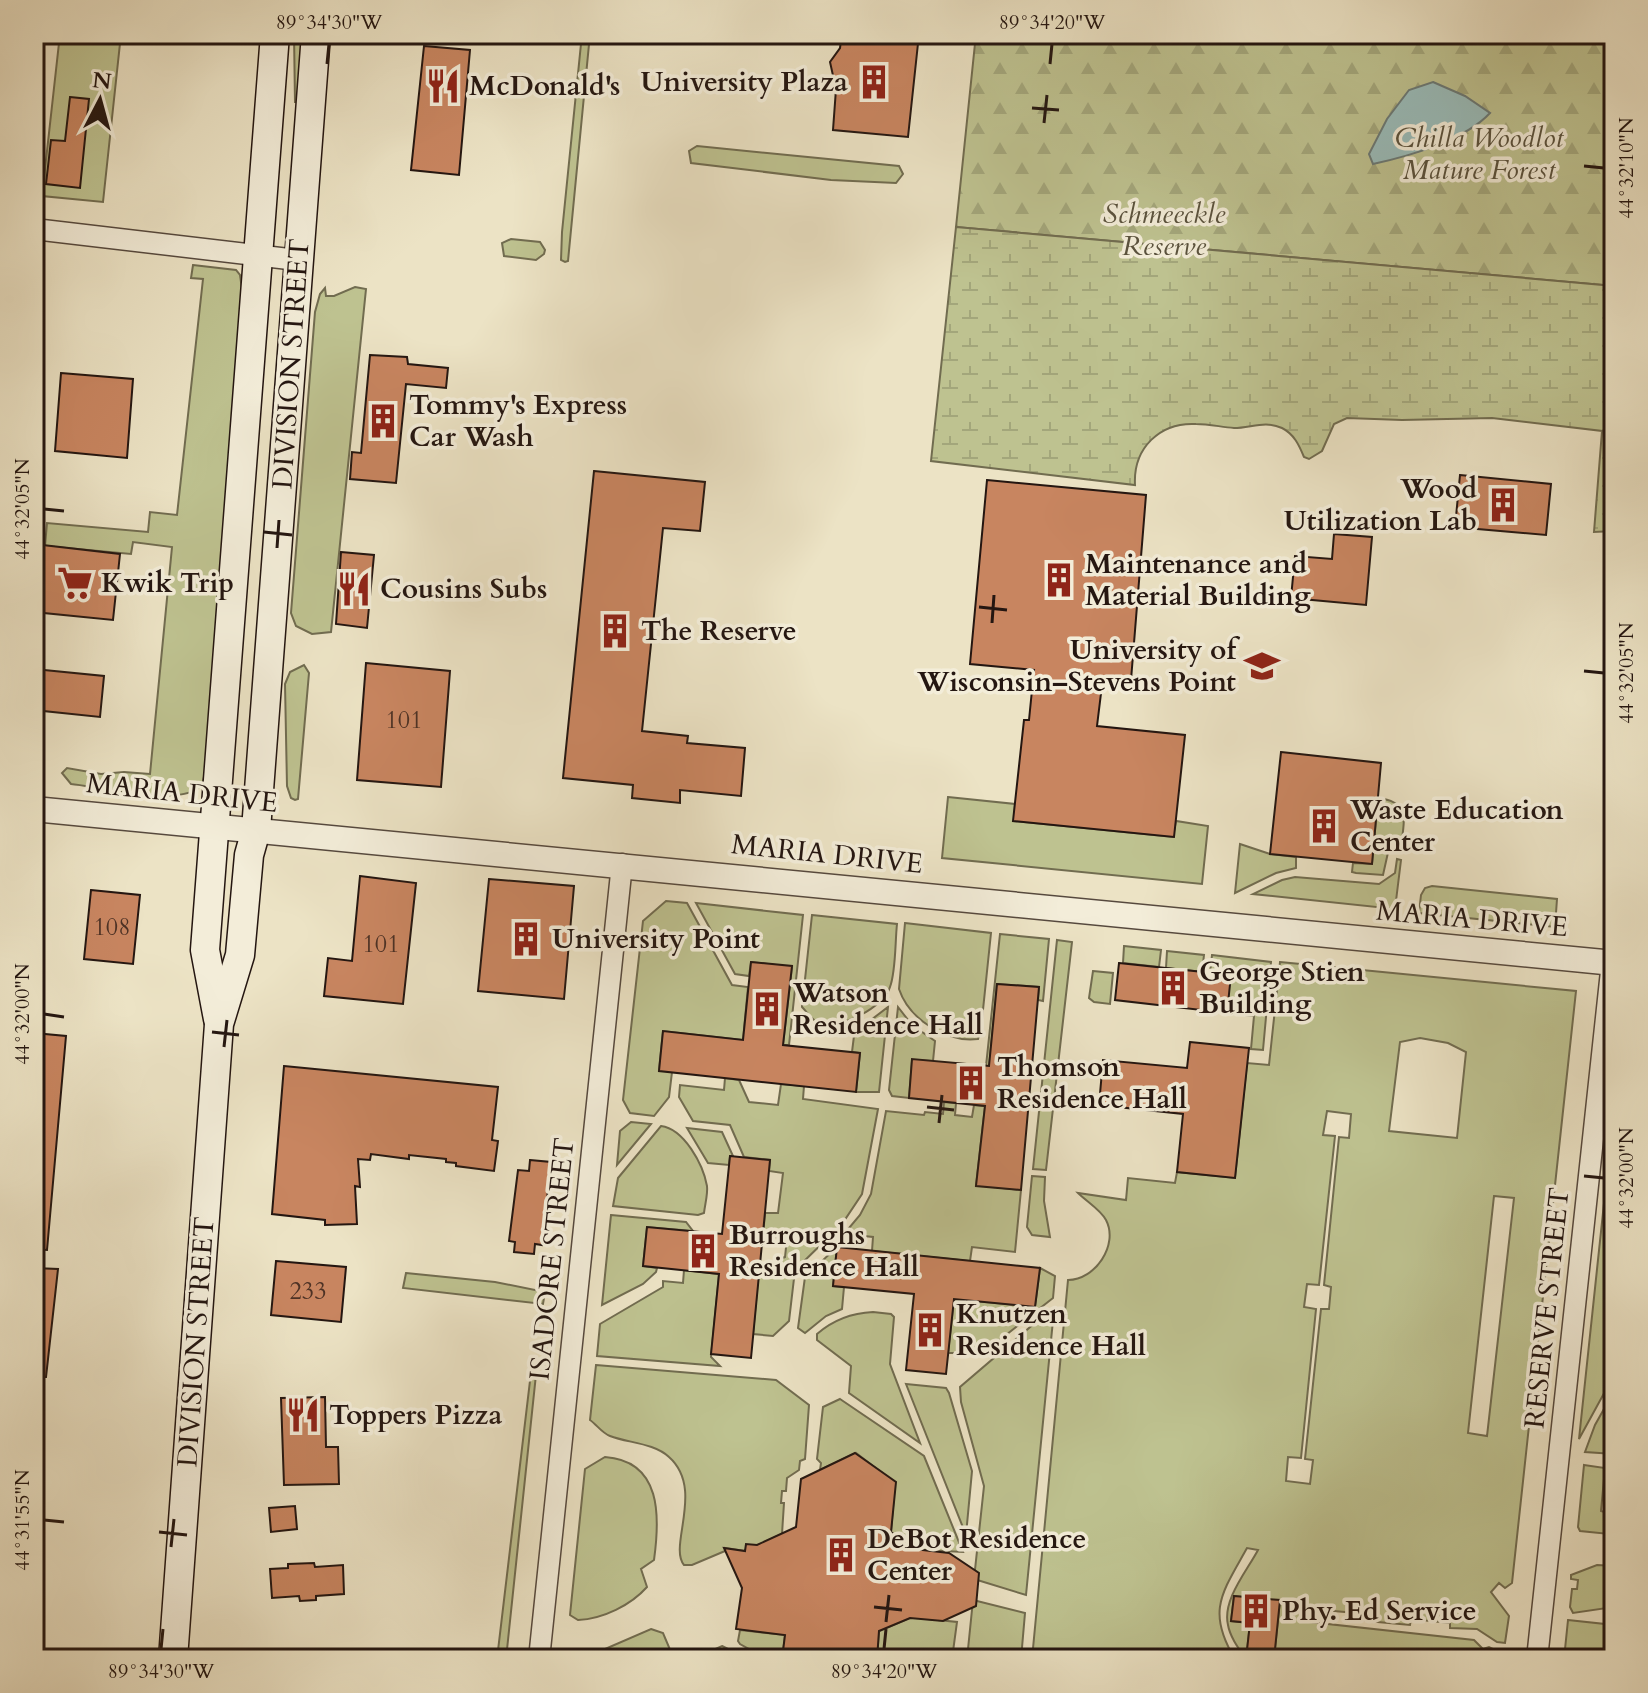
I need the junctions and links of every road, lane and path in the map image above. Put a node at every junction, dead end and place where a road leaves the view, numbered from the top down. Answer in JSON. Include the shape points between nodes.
{"nodes":[{"id":1,"x":275,"y":34,"type":"edge"},
{"id":2,"x":316,"y":34,"type":"edge"},
{"id":3,"x":34,"y":229,"type":"edge"},
{"id":4,"x":259,"y":255,"type":"junction"},
{"id":5,"x":297,"y":260,"type":"junction"},
{"id":6,"x":34,"y":809,"type":"edge"},
{"id":7,"x":216,"y":826,"type":"junction"},
{"id":8,"x":256,"y":830,"type":"junction"},
{"id":9,"x":622,"y":864,"type":"junction"},
{"id":10,"x":1613,"y":962,"type":"edge"},
{"id":11,"x":219,"y":1024,"type":"junction"},
{"id":12,"x":173,"y":1659,"type":"edge"},
{"id":13,"x":539,"y":1659,"type":"edge"},
{"id":14,"x":1537,"y":1659,"type":"edge"}],
"edges":[{"from":1,"to":4,"type":"main road","name":"DIVISION STREET"},
{"from":2,"to":5,"type":"main road","name":"DIVISION STREET"},
{"from":3,"to":4,"type":"street"},
{"from":4,"to":5,"type":"street"},
{"from":4,"to":7,"type":"main road","name":"DIVISION STREET"},
{"from":5,"to":8,"type":"main road","name":"DIVISION STREET"},
{"from":6,"to":7,"type":"street","name":"MARIA DRIVE"},
{"from":7,"to":8,"type":"street","name":"MARIA DRIVE"},
{"from":7,"to":11,"type":"main road","name":"DIVISION STREET","via":[[205,950]]},
{"from":8,"to":9,"type":"street","name":"MARIA DRIVE"},
{"from":8,"to":11,"type":"main road","name":"DIVISION STREET","via":[[240,955]]},
{"from":9,"to":10,"type":"street","name":"MARIA DRIVE"},
{"from":9,"to":13,"type":"street","name":"ISADORE STREET"},
{"from":10,"to":14,"type":"street","name":"RESERVE STREET"},
{"from":11,"to":12,"type":"main road","name":"DIVISION STREET"}]}
